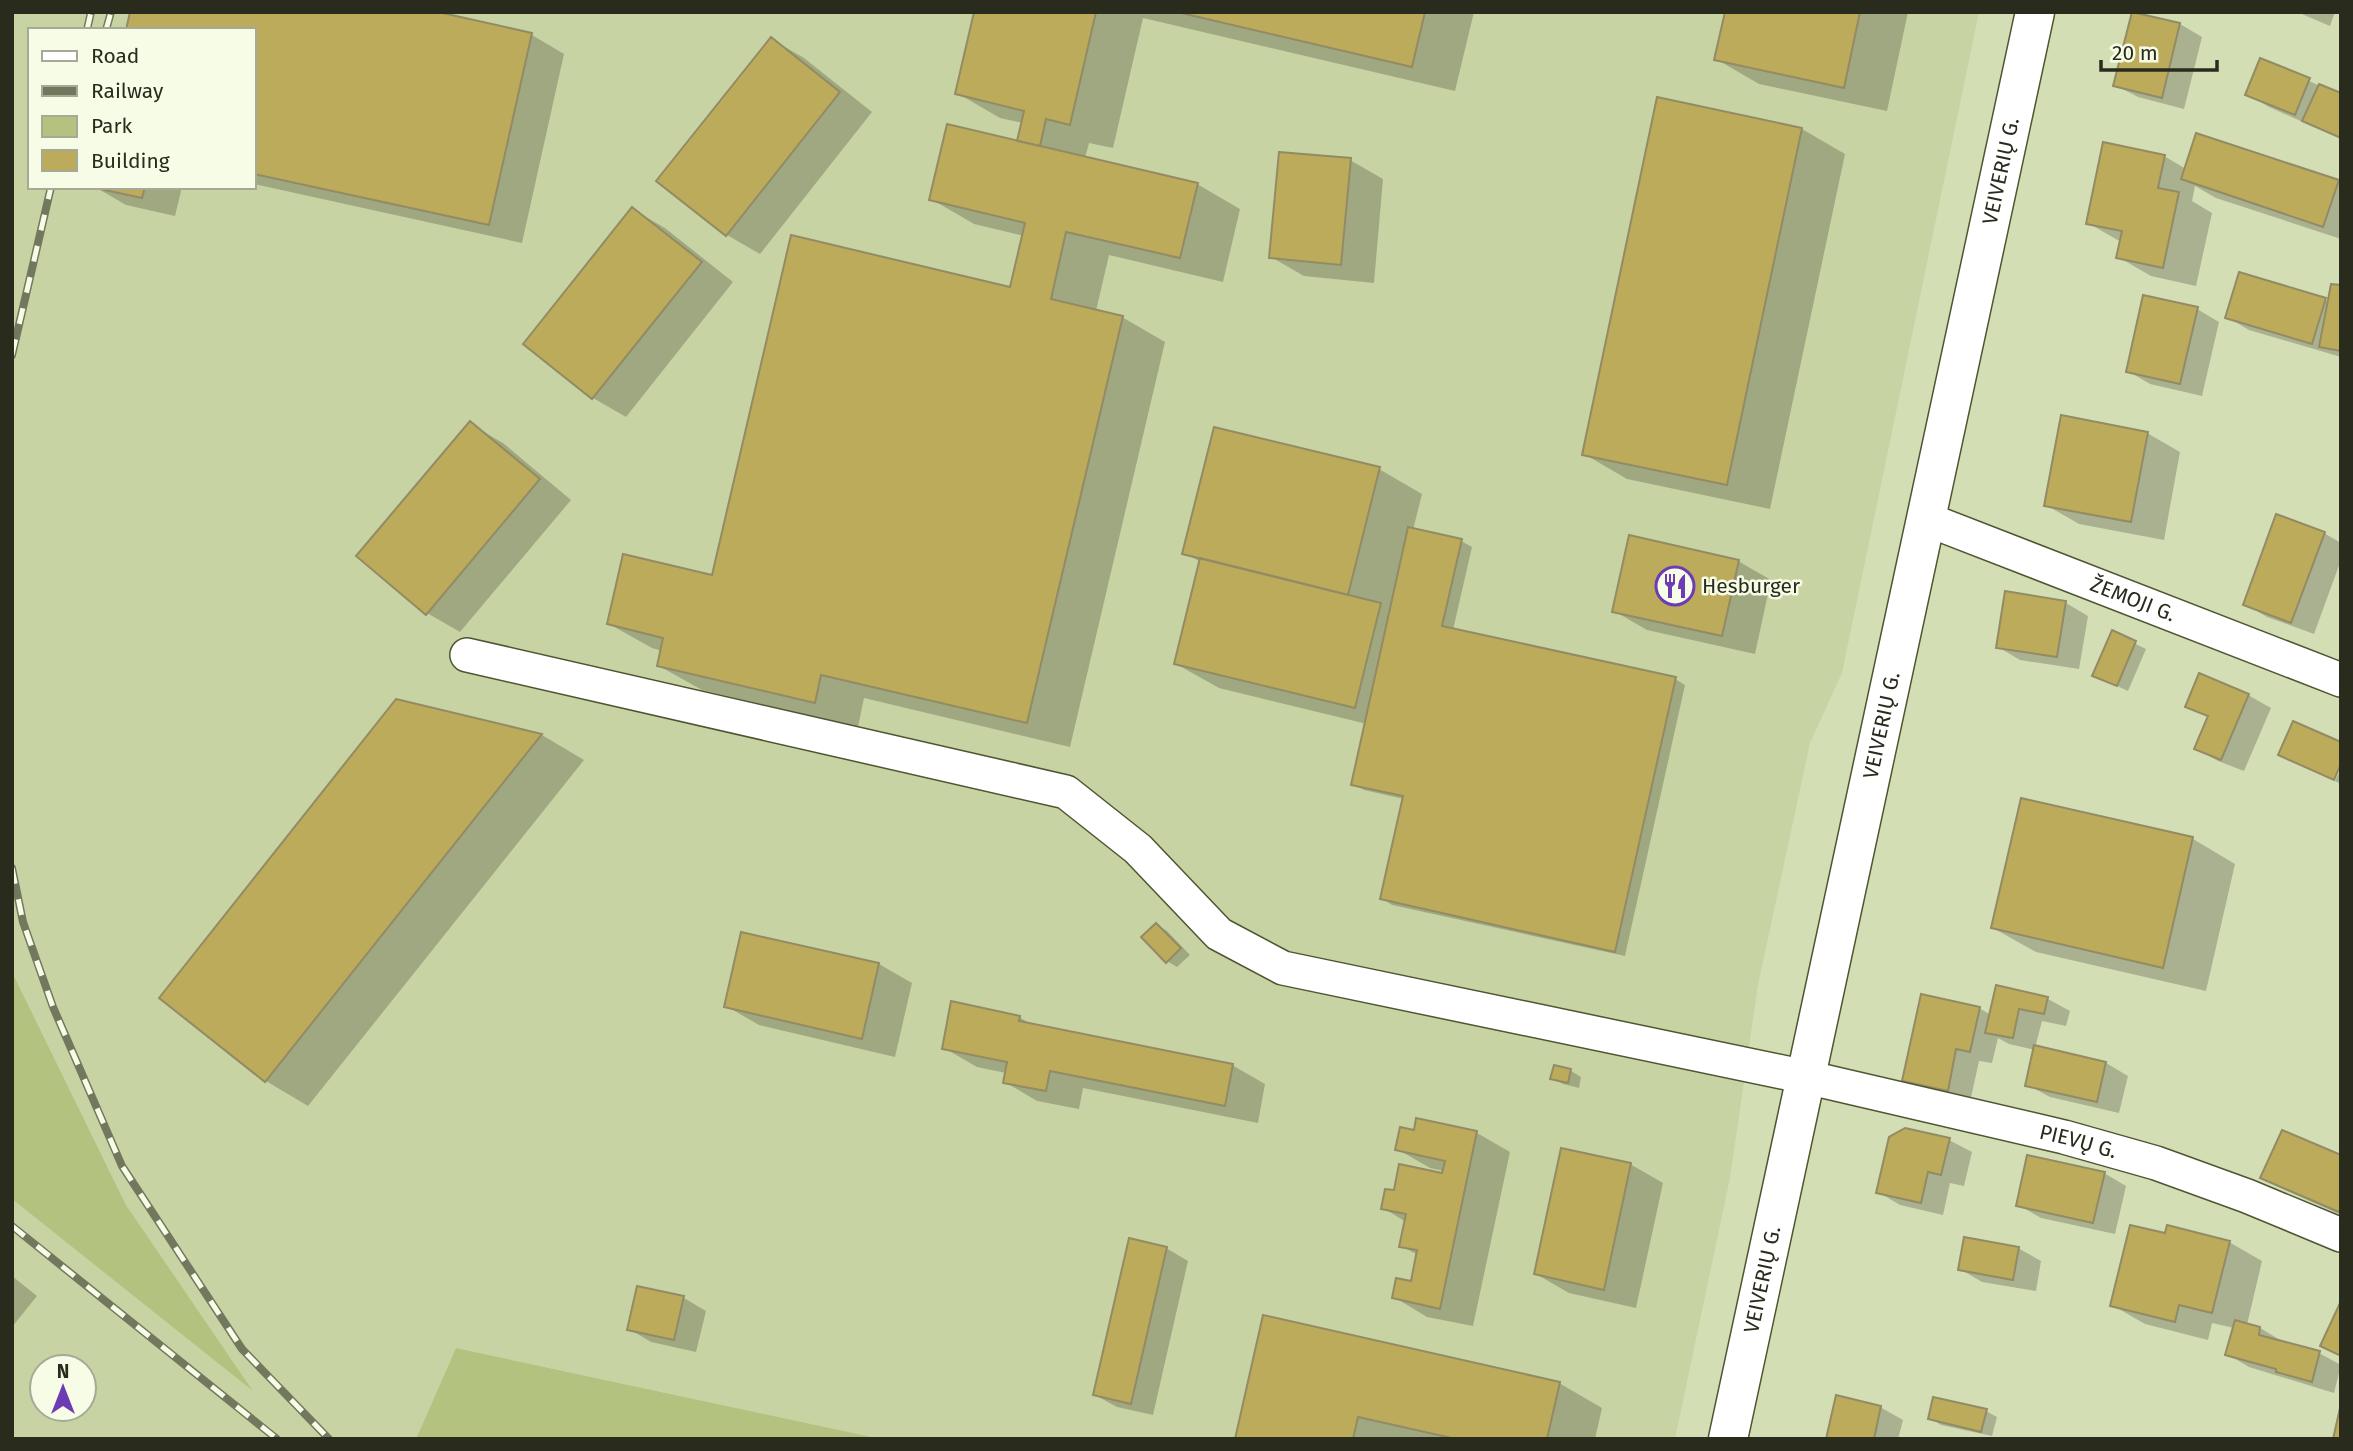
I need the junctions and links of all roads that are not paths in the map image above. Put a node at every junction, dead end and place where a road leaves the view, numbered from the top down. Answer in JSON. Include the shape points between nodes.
{"nodes":[{"id":1,"x":2035,"y":12,"type":"edge"},
{"id":2,"x":1926,"y":519,"type":"junction"},
{"id":3,"x":467,"y":655,"type":"dead end"},
{"id":4,"x":2341,"y":680,"type":"edge"},
{"id":5,"x":1806,"y":1077,"type":"junction"},
{"id":6,"x":2341,"y":1235,"type":"edge"},
{"id":7,"x":1728,"y":1439,"type":"edge"}],
"edges":[{"from":1,"to":2,"type":"main road","name":"VEIVERIŲ G."},
{"from":2,"to":4,"type":"street","name":"ŽEMOJI G."},
{"from":2,"to":5,"type":"main road","name":"VEIVERIŲ G."},
{"from":3,"to":5,"type":"street","name":"PIEVŲ G.","via":[[1066,792],[1138,849],[1219,934],[1283,968]]},
{"from":5,"to":6,"type":"street","name":"PIEVŲ G.","via":[[2156,1163]]},
{"from":5,"to":7,"type":"main road","name":"VEIVERIŲ G."}]}
